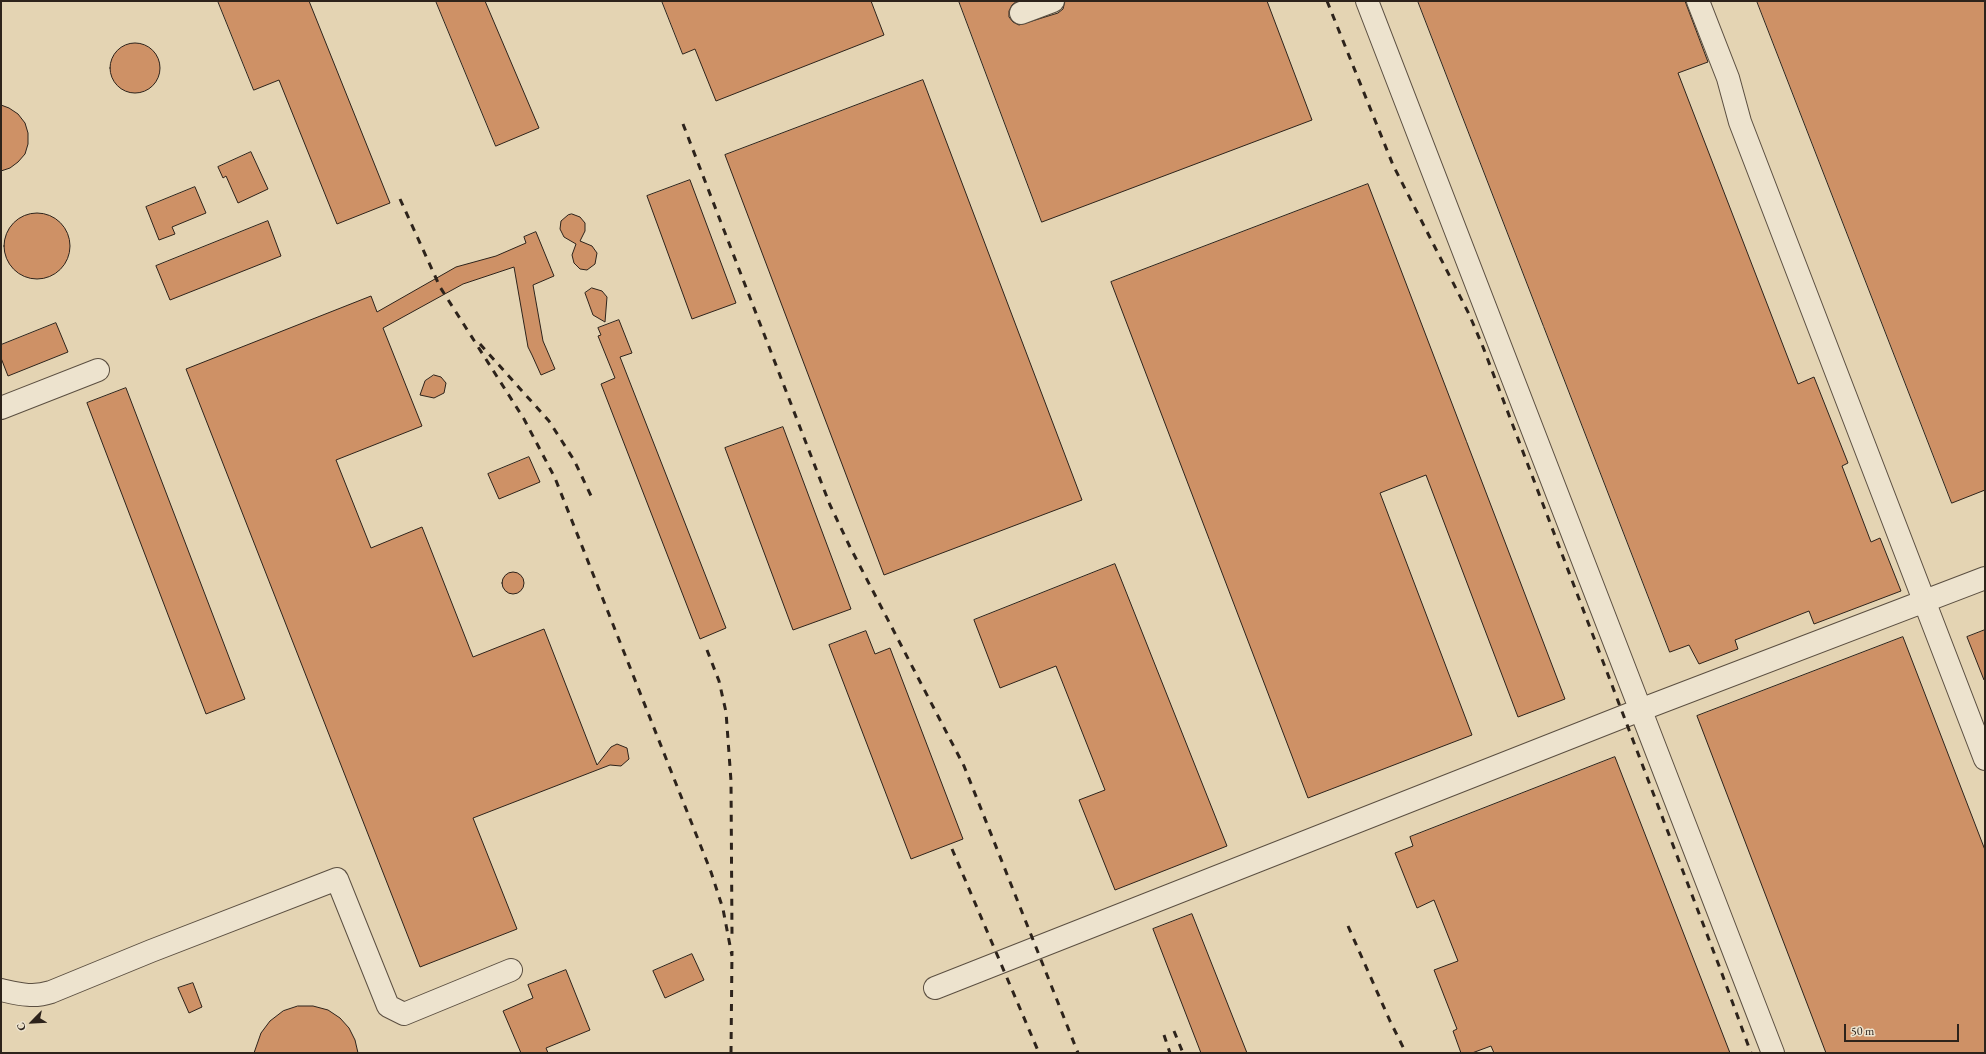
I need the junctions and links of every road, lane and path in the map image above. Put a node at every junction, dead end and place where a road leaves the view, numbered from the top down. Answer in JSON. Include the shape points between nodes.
{"nodes":[{"id":1,"x":1053,"y":1,"type":"edge"},
{"id":2,"x":1367,"y":1,"type":"edge"},
{"id":3,"x":1698,"y":1,"type":"edge"},
{"id":4,"x":1022,"y":13,"type":"dead end"},
{"id":5,"x":98,"y":370,"type":"dead end"},
{"id":6,"x":1,"y":408,"type":"edge"},
{"id":7,"x":1985,"y":578,"type":"edge"},
{"id":8,"x":1924,"y":601,"type":"junction"},
{"id":9,"x":1640,"y":710,"type":"junction"},
{"id":10,"x":1985,"y":759,"type":"edge"},
{"id":11,"x":511,"y":970,"type":"dead end"},
{"id":12,"x":935,"y":988,"type":"dead end"},
{"id":13,"x":1,"y":990,"type":"edge"},
{"id":14,"x":1773,"y":1053,"type":"edge"}],
"edges":[{"from":1,"to":4,"type":"lane"},
{"from":2,"to":9,"type":"lane"},
{"from":3,"to":8,"type":"lane","via":[[1728,78],[1740,122]]},
{"from":5,"to":6,"type":"lane"},
{"from":7,"to":8,"type":"lane"},
{"from":8,"to":9,"type":"lane"},
{"from":8,"to":10,"type":"lane"},
{"from":9,"to":12,"type":"lane"},
{"from":9,"to":14,"type":"lane"},
{"from":11,"to":13,"type":"lane","via":[[404,1014],[388,1006],[337,879],[51,992],[25,996]]}]}
